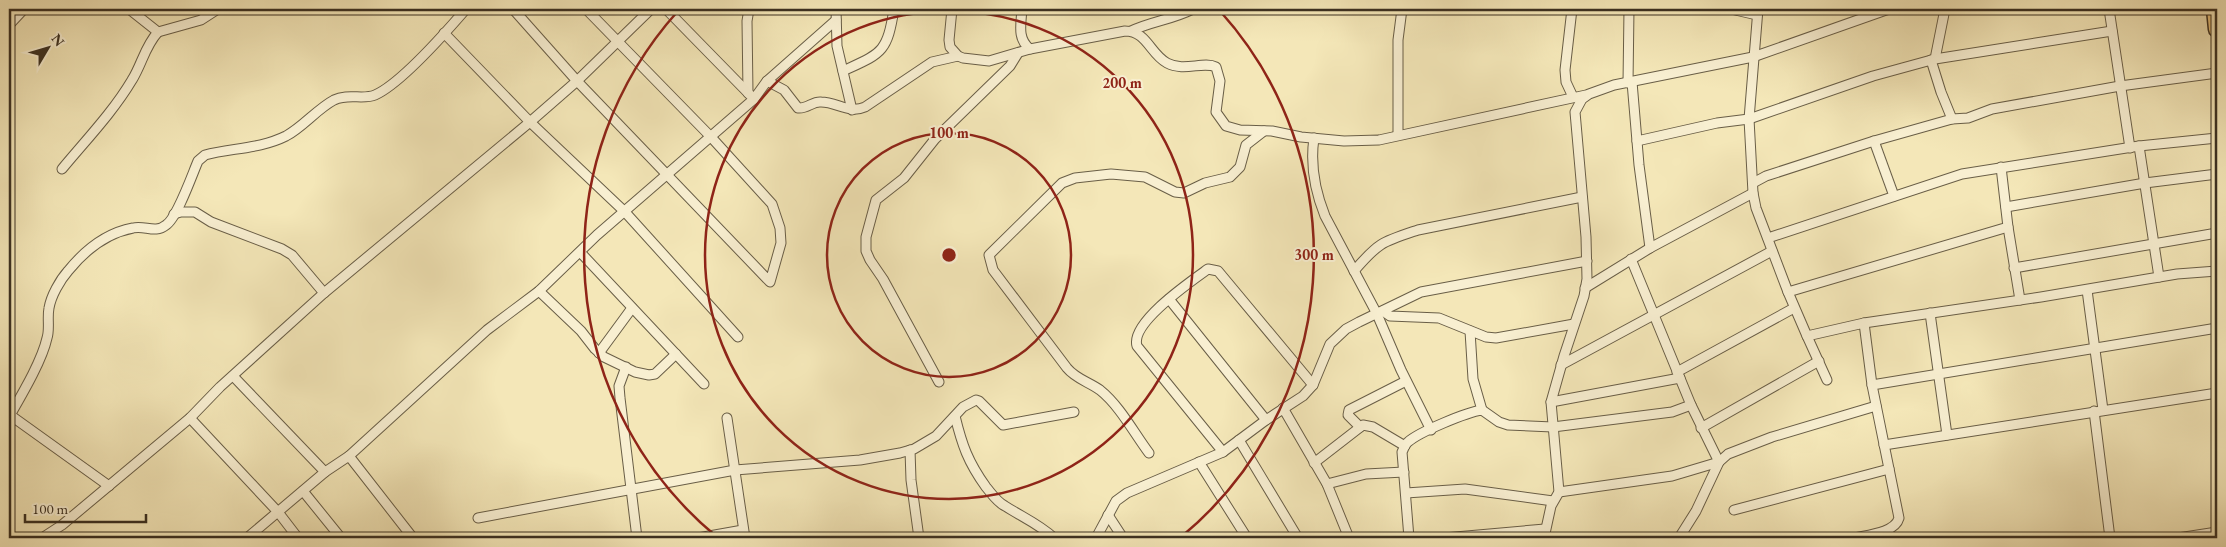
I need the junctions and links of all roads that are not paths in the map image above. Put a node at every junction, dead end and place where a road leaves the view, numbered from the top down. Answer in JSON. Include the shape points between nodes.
{"nodes":[{"id":1,"x":24,"y":9,"type":"edge"},
{"id":2,"x":129,"y":9,"type":"edge"},
{"id":3,"x":218,"y":9,"type":"edge"},
{"id":4,"x":466,"y":9,"type":"edge"},
{"id":5,"x":512,"y":9,"type":"edge"},
{"id":6,"x":586,"y":9,"type":"edge"},
{"id":7,"x":651,"y":9,"type":"edge"},
{"id":8,"x":666,"y":9,"type":"edge"},
{"id":9,"x":749,"y":9,"type":"edge"},
{"id":10,"x":836,"y":9,"type":"edge"},
{"id":11,"x":894,"y":9,"type":"edge"},
{"id":12,"x":952,"y":9,"type":"edge"},
{"id":13,"x":1022,"y":9,"type":"edge"},
{"id":14,"x":1193,"y":9,"type":"edge"},
{"id":15,"x":1402,"y":9,"type":"edge"},
{"id":16,"x":1572,"y":9,"type":"edge"},
{"id":17,"x":1629,"y":9,"type":"edge"},
{"id":18,"x":1731,"y":9,"type":"edge"},
{"id":19,"x":1889,"y":9,"type":"edge"},
{"id":20,"x":1945,"y":9,"type":"edge"},
{"id":21,"x":2109,"y":9,"type":"edge"},
{"id":22,"x":2215,"y":9,"type":"edge"},
{"id":23,"x":1757,"y":12,"type":"edge"},
{"id":24,"x":836,"y":20,"type":"junction"},
{"id":25,"x":9,"y":25,"type":"edge"},
{"id":26,"x":2217,"y":29,"type":"edge"},
{"id":27,"x":1131,"y":31,"type":"junction"},
{"id":28,"x":2112,"y":31,"type":"junction"},
{"id":29,"x":158,"y":32,"type":"junction"},
{"id":30,"x":444,"y":33,"type":"junction"},
{"id":31,"x":617,"y":42,"type":"junction"},
{"id":32,"x":1030,"y":49,"type":"junction"},
{"id":33,"x":1018,"y":53,"type":"junction"},
{"id":34,"x":958,"y":56,"type":"junction"},
{"id":35,"x":1753,"y":58,"type":"junction"},
{"id":36,"x":1933,"y":59,"type":"junction"},
{"id":37,"x":843,"y":71,"type":"junction"},
{"id":38,"x":2217,"y":73,"type":"edge"},
{"id":39,"x":577,"y":81,"type":"junction"},
{"id":40,"x":767,"y":81,"type":"junction"},
{"id":41,"x":1630,"y":82,"type":"junction"},
{"id":42,"x":2120,"y":86,"type":"junction"},
{"id":43,"x":1588,"y":94,"type":"junction"},
{"id":44,"x":751,"y":96,"type":"junction"},
{"id":45,"x":1573,"y":97,"type":"junction"},
{"id":46,"x":852,"y":110,"type":"junction"},
{"id":47,"x":1749,"y":119,"type":"junction"},
{"id":48,"x":1952,"y":119,"type":"junction"},
{"id":49,"x":530,"y":122,"type":"junction"},
{"id":50,"x":1264,"y":131,"type":"junction"},
{"id":51,"x":1398,"y":135,"type":"junction"},
{"id":52,"x":710,"y":136,"type":"junction"},
{"id":53,"x":1314,"y":138,"type":"junction"},
{"id":54,"x":2217,"y":138,"type":"edge"},
{"id":55,"x":1874,"y":140,"type":"junction"},
{"id":56,"x":1637,"y":141,"type":"junction"},
{"id":57,"x":2140,"y":146,"type":"junction"},
{"id":58,"x":2130,"y":148,"type":"junction"},
{"id":59,"x":2001,"y":167,"type":"junction"},
{"id":60,"x":62,"y":169,"type":"dead end"},
{"id":61,"x":2217,"y":174,"type":"edge"},
{"id":62,"x":668,"y":175,"type":"junction"},
{"id":63,"x":1753,"y":183,"type":"junction"},
{"id":64,"x":2145,"y":183,"type":"junction"},
{"id":65,"x":1753,"y":193,"type":"junction"},
{"id":66,"x":1894,"y":196,"type":"junction"},
{"id":67,"x":1582,"y":197,"type":"junction"},
{"id":68,"x":2006,"y":208,"type":"junction"},
{"id":69,"x":625,"y":212,"type":"junction"},
{"id":70,"x":174,"y":214,"type":"junction"},
{"id":71,"x":2008,"y":227,"type":"junction"},
{"id":72,"x":2217,"y":233,"type":"edge"},
{"id":73,"x":1768,"y":238,"type":"junction"},
{"id":74,"x":2153,"y":244,"type":"junction"},
{"id":75,"x":1650,"y":248,"type":"junction"},
{"id":76,"x":580,"y":252,"type":"junction"},
{"id":77,"x":1772,"y":252,"type":"junction"},
{"id":78,"x":1631,"y":260,"type":"junction"},
{"id":79,"x":1587,"y":261,"type":"junction"},
{"id":80,"x":2014,"y":268,"type":"junction"},
{"id":81,"x":2217,"y":270,"type":"edge"},
{"id":82,"x":1354,"y":272,"type":"junction"},
{"id":83,"x":2159,"y":277,"type":"junction"},
{"id":84,"x":1585,"y":288,"type":"junction"},
{"id":85,"x":539,"y":290,"type":"junction"},
{"id":86,"x":2086,"y":290,"type":"junction"},
{"id":87,"x":1788,"y":292,"type":"junction"},
{"id":88,"x":324,"y":293,"type":"junction"},
{"id":89,"x":1169,"y":299,"type":"junction"},
{"id":90,"x":2020,"y":300,"type":"junction"},
{"id":91,"x":632,"y":308,"type":"junction"},
{"id":92,"x":1794,"y":308,"type":"junction"},
{"id":93,"x":1380,"y":313,"type":"junction"},
{"id":94,"x":1930,"y":313,"type":"junction"},
{"id":95,"x":1653,"y":316,"type":"junction"},
{"id":96,"x":1864,"y":323,"type":"junction"},
{"id":97,"x":1574,"y":324,"type":"junction"},
{"id":98,"x":2217,"y":328,"type":"edge"},
{"id":99,"x":1470,"y":330,"type":"junction"},
{"id":100,"x":1807,"y":336,"type":"junction"},
{"id":101,"x":738,"y":337,"type":"dead end"},
{"id":102,"x":2095,"y":347,"type":"junction"},
{"id":103,"x":599,"y":353,"type":"junction"},
{"id":104,"x":676,"y":354,"type":"junction"},
{"id":105,"x":1818,"y":360,"type":"junction"},
{"id":106,"x":1561,"y":365,"type":"junction"},
{"id":107,"x":626,"y":368,"type":"junction"},
{"id":108,"x":1939,"y":374,"type":"junction"},
{"id":109,"x":1678,"y":375,"type":"junction"},
{"id":110,"x":233,"y":376,"type":"junction"},
{"id":111,"x":1827,"y":380,"type":"dead end"},
{"id":112,"x":1406,"y":381,"type":"junction"},
{"id":113,"x":939,"y":382,"type":"dead end"},
{"id":114,"x":704,"y":384,"type":"dead end"},
{"id":115,"x":1312,"y":385,"type":"junction"},
{"id":116,"x":1872,"y":385,"type":"junction"},
{"id":117,"x":2217,"y":393,"type":"edge"},
{"id":118,"x":1551,"y":402,"type":"junction"},
{"id":119,"x":1691,"y":406,"type":"junction"},
{"id":120,"x":1876,"y":406,"type":"junction"},
{"id":121,"x":1283,"y":408,"type":"junction"},
{"id":122,"x":1482,"y":410,"type":"junction"},
{"id":123,"x":2099,"y":411,"type":"junction"},
{"id":124,"x":1074,"y":412,"type":"dead end"},
{"id":125,"x":9,"y":416,"type":"edge"},
{"id":126,"x":956,"y":416,"type":"junction"},
{"id":127,"x":190,"y":418,"type":"junction"},
{"id":128,"x":726,"y":418,"type":"dead end"},
{"id":129,"x":1266,"y":420,"type":"junction"},
{"id":130,"x":1360,"y":426,"type":"junction"},
{"id":131,"x":1553,"y":427,"type":"junction"},
{"id":132,"x":1701,"y":428,"type":"junction"},
{"id":133,"x":1431,"y":430,"type":"junction"},
{"id":134,"x":1947,"y":435,"type":"junction"},
{"id":135,"x":1239,"y":440,"type":"junction"},
{"id":136,"x":1884,"y":445,"type":"junction"},
{"id":137,"x":1405,"y":446,"type":"junction"},
{"id":138,"x":910,"y":450,"type":"junction"},
{"id":139,"x":1222,"y":452,"type":"junction"},
{"id":140,"x":1149,"y":453,"type":"dead end"},
{"id":141,"x":349,"y":456,"type":"junction"},
{"id":142,"x":1199,"y":462,"type":"junction"},
{"id":143,"x":1719,"y":462,"type":"junction"},
{"id":144,"x":1314,"y":463,"type":"junction"},
{"id":145,"x":1889,"y":469,"type":"junction"},
{"id":146,"x":735,"y":470,"type":"junction"},
{"id":147,"x":325,"y":472,"type":"junction"},
{"id":148,"x":1404,"y":472,"type":"junction"},
{"id":149,"x":1327,"y":484,"type":"junction"},
{"id":150,"x":108,"y":486,"type":"junction"},
{"id":151,"x":631,"y":489,"type":"junction"},
{"id":152,"x":303,"y":490,"type":"junction"},
{"id":153,"x":1406,"y":492,"type":"junction"},
{"id":154,"x":1559,"y":492,"type":"junction"},
{"id":155,"x":1553,"y":501,"type":"junction"},
{"id":156,"x":1734,"y":510,"type":"dead end"},
{"id":157,"x":278,"y":512,"type":"junction"},
{"id":158,"x":1108,"y":515,"type":"junction"},
{"id":159,"x":478,"y":518,"type":"dead end"},
{"id":160,"x":2217,"y":532,"type":"edge"},
{"id":161,"x":744,"y":534,"type":"edge"},
{"id":162,"x":1545,"y":534,"type":"edge"},
{"id":163,"x":42,"y":538,"type":"edge"},
{"id":164,"x":246,"y":538,"type":"edge"},
{"id":165,"x":298,"y":538,"type":"edge"},
{"id":166,"x":341,"y":538,"type":"edge"},
{"id":167,"x":413,"y":538,"type":"edge"},
{"id":168,"x":637,"y":538,"type":"edge"},
{"id":169,"x":698,"y":538,"type":"edge"},
{"id":170,"x":919,"y":538,"type":"edge"},
{"id":171,"x":1054,"y":538,"type":"edge"},
{"id":172,"x":1096,"y":538,"type":"edge"},
{"id":173,"x":1123,"y":538,"type":"edge"},
{"id":174,"x":1247,"y":538,"type":"edge"},
{"id":175,"x":1298,"y":538,"type":"edge"},
{"id":176,"x":1350,"y":538,"type":"edge"},
{"id":177,"x":1409,"y":538,"type":"edge"},
{"id":178,"x":1444,"y":538,"type":"edge"},
{"id":179,"x":1678,"y":538,"type":"edge"},
{"id":180,"x":1854,"y":538,"type":"edge"},
{"id":181,"x":2110,"y":538,"type":"edge"},
{"id":182,"x":2178,"y":538,"type":"edge"}],
"edges":[{"from":1,"to":25,"type":"street"},
{"from":2,"to":29,"type":"street"},
{"from":3,"to":29,"type":"street","via":[[201,20]]},
{"from":4,"to":30,"type":"street"},
{"from":5,"to":39,"type":"street"},
{"from":6,"to":31,"type":"street"},
{"from":7,"to":31,"type":"street"},
{"from":8,"to":44,"type":"street"},
{"from":9,"to":44,"type":"street"},
{"from":10,"to":24,"type":"street"},
{"from":11,"to":37,"type":"street","via":[[884,47],[876,56]]},
{"from":12,"to":34,"type":"street","via":[[949,40],[950,47]]},
{"from":13,"to":32,"type":"street","via":[[1022,41]]},
{"from":14,"to":27,"type":"street"},
{"from":15,"to":51,"type":"street","via":[[1398,40]]},
{"from":16,"to":45,"type":"street","via":[[1565,70]]},
{"from":17,"to":41,"type":"street"},
{"from":18,"to":23,"type":"street"},
{"from":19,"to":35,"type":"street"},
{"from":20,"to":36,"type":"street"},
{"from":21,"to":28,"type":"street"},
{"from":22,"to":26,"type":"highway"},
{"from":23,"to":35,"type":"street"},
{"from":24,"to":37,"type":"street","via":[[837,46]]},
{"from":24,"to":40,"type":"street"},
{"from":27,"to":32,"type":"street"},
{"from":27,"to":50,"type":"street","via":[[1144,38],[1156,55],[1167,63],[1192,68],[1216,67],[1220,82],[1216,112],[1220,120],[1233,129]]},
{"from":28,"to":36,"type":"street"},
{"from":28,"to":42,"type":"street"},
{"from":29,"to":60,"type":"street","via":[[149,42],[133,79],[118,102]]},
{"from":30,"to":49,"type":"street"},
{"from":30,"to":70,"type":"street","via":[[389,88],[373,96],[334,100],[274,142],[204,155],[198,161]]},
{"from":31,"to":39,"type":"street"},
{"from":31,"to":52,"type":"street"},
{"from":32,"to":33,"type":"street"},
{"from":33,"to":34,"type":"street","via":[[989,61]]},
{"from":33,"to":113,"type":"street","via":[[1010,66],[935,139],[904,178],[876,200],[866,236],[870,260]]},
{"from":34,"to":46,"type":"street","via":[[932,62],[865,108]]},
{"from":35,"to":41,"type":"street"},
{"from":35,"to":47,"type":"street"},
{"from":36,"to":47,"type":"street"},
{"from":36,"to":48,"type":"street"},
{"from":37,"to":46,"type":"street"},
{"from":38,"to":42,"type":"street"},
{"from":39,"to":49,"type":"street"},
{"from":39,"to":62,"type":"street"},
{"from":40,"to":44,"type":"street"},
{"from":40,"to":46,"type":"street","via":[[784,90],[798,108],[820,102]]},
{"from":41,"to":43,"type":"street"},
{"from":41,"to":56,"type":"street"},
{"from":42,"to":48,"type":"street"},
{"from":42,"to":58,"type":"street"},
{"from":43,"to":45,"type":"street"},
{"from":43,"to":67,"type":"street","via":[[1575,112]]},
{"from":44,"to":52,"type":"street"},
{"from":45,"to":51,"type":"street"},
{"from":47,"to":56,"type":"street"},
{"from":47,"to":63,"type":"street"},
{"from":48,"to":55,"type":"street"},
{"from":49,"to":69,"type":"street"},
{"from":49,"to":88,"type":"street"},
{"from":50,"to":53,"type":"street"},
{"from":50,"to":140,"type":"street","via":[[1246,145],[1240,167],[1230,177],[1205,183],[1184,193],[1174,192],[1145,177],[1111,174],[1075,178],[1062,183],[989,255],[993,270],[1067,368],[1100,391]]},
{"from":51,"to":53,"type":"street","via":[[1379,140]]},
{"from":52,"to":62,"type":"street"},
{"from":52,"to":62,"type":"street","via":[[772,204],[780,228],[781,244],[770,282]]},
{"from":53,"to":82,"type":"street","via":[[1311,155],[1318,198]]},
{"from":54,"to":57,"type":"street"},
{"from":55,"to":63,"type":"street"},
{"from":55,"to":66,"type":"street"},
{"from":56,"to":75,"type":"street"},
{"from":57,"to":58,"type":"street"},
{"from":57,"to":64,"type":"street"},
{"from":58,"to":59,"type":"street"},
{"from":59,"to":66,"type":"street","via":[[1962,174]]},
{"from":59,"to":68,"type":"street"},
{"from":61,"to":64,"type":"street"},
{"from":62,"to":69,"type":"street"},
{"from":63,"to":65,"type":"street"},
{"from":64,"to":68,"type":"street"},
{"from":64,"to":74,"type":"street"},
{"from":65,"to":73,"type":"street"},
{"from":65,"to":75,"type":"street"},
{"from":66,"to":73,"type":"street"},
{"from":67,"to":79,"type":"street"},
{"from":67,"to":82,"type":"street","via":[[1418,230],[1374,248]]},
{"from":68,"to":71,"type":"street"},
{"from":69,"to":76,"type":"street"},
{"from":69,"to":101,"type":"street"},
{"from":70,"to":88,"type":"street","via":[[195,212],[211,222],[282,249],[292,255]]},
{"from":70,"to":125,"type":"street","via":[[166,225],[157,230],[135,227],[106,237],[66,272],[49,307],[47,339]]},
{"from":71,"to":80,"type":"street"},
{"from":71,"to":87,"type":"street"},
{"from":72,"to":74,"type":"street"},
{"from":73,"to":77,"type":"street"},
{"from":74,"to":80,"type":"street"},
{"from":74,"to":83,"type":"street"},
{"from":75,"to":78,"type":"street"},
{"from":76,"to":85,"type":"street"},
{"from":76,"to":91,"type":"street"},
{"from":77,"to":87,"type":"street"},
{"from":77,"to":95,"type":"street"},
{"from":78,"to":84,"type":"street"},
{"from":78,"to":95,"type":"street"},
{"from":79,"to":84,"type":"street"},
{"from":79,"to":93,"type":"street","via":[[1427,290]]},
{"from":80,"to":90,"type":"street"},
{"from":81,"to":83,"type":"street"},
{"from":82,"to":93,"type":"street"},
{"from":83,"to":86,"type":"street"},
{"from":84,"to":97,"type":"street"},
{"from":85,"to":103,"type":"street"},
{"from":85,"to":141,"type":"street","via":[[487,330]]},
{"from":86,"to":90,"type":"street"},
{"from":86,"to":102,"type":"street"},
{"from":87,"to":92,"type":"street"},
{"from":88,"to":110,"type":"street"},
{"from":89,"to":115,"type":"street","via":[[1208,269],[1218,271]]},
{"from":89,"to":129,"type":"street"},
{"from":89,"to":139,"type":"street","via":[[1139,329],[1136,346]]},
{"from":90,"to":94,"type":"street"},
{"from":91,"to":103,"type":"street"},
{"from":91,"to":104,"type":"street"},
{"from":92,"to":100,"type":"street"},
{"from":92,"to":109,"type":"street"},
{"from":93,"to":99,"type":"street","via":[[1439,318]]},
{"from":93,"to":112,"type":"street"},
{"from":93,"to":115,"type":"street","via":[[1346,329],[1330,344]]},
{"from":94,"to":96,"type":"street"},
{"from":94,"to":108,"type":"street"},
{"from":95,"to":106,"type":"street"},
{"from":95,"to":109,"type":"street"},
{"from":96,"to":100,"type":"street"},
{"from":96,"to":116,"type":"street"},
{"from":97,"to":99,"type":"street","via":[[1496,338]]},
{"from":97,"to":106,"type":"street"},
{"from":98,"to":102,"type":"street"},
{"from":99,"to":122,"type":"street","via":[[1472,379]]},
{"from":100,"to":105,"type":"street"},
{"from":102,"to":108,"type":"street"},
{"from":102,"to":123,"type":"street"},
{"from":103,"to":107,"type":"street"},
{"from":104,"to":107,"type":"street","via":[[655,374]]},
{"from":104,"to":114,"type":"street"},
{"from":105,"to":111,"type":"street"},
{"from":105,"to":132,"type":"street"},
{"from":106,"to":118,"type":"street"},
{"from":107,"to":151,"type":"street","via":[[620,398]]},
{"from":108,"to":116,"type":"street"},
{"from":108,"to":134,"type":"street"},
{"from":109,"to":118,"type":"street"},
{"from":109,"to":119,"type":"street"},
{"from":110,"to":127,"type":"street"},
{"from":110,"to":147,"type":"street"},
{"from":112,"to":130,"type":"street","via":[[1349,410],[1348,415]]},
{"from":112,"to":133,"type":"street"},
{"from":115,"to":121,"type":"street","via":[[1303,396]]},
{"from":116,"to":120,"type":"street"},
{"from":117,"to":123,"type":"street"},
{"from":118,"to":131,"type":"street"},
{"from":119,"to":131,"type":"street","via":[[1672,412]]},
{"from":119,"to":132,"type":"street"},
{"from":120,"to":136,"type":"street"},
{"from":120,"to":143,"type":"street","via":[[1772,437],[1728,454]]},
{"from":121,"to":129,"type":"street"},
{"from":121,"to":144,"type":"street"},
{"from":122,"to":131,"type":"street","via":[[1508,425]]},
{"from":122,"to":133,"type":"street"},
{"from":123,"to":134,"type":"street"},
{"from":123,"to":181,"type":"street"},
{"from":124,"to":126,"type":"street","via":[[1002,425],[976,400],[963,407]]},
{"from":125,"to":150,"type":"street"},
{"from":126,"to":138,"type":"street","via":[[936,436]]},
{"from":126,"to":171,"type":"street","via":[[965,453],[996,500],[1042,527]]},
{"from":127,"to":150,"type":"street"},
{"from":127,"to":157,"type":"street"},
{"from":128,"to":146,"type":"street"},
{"from":129,"to":135,"type":"street"},
{"from":130,"to":137,"type":"street","via":[[1373,427]]},
{"from":130,"to":144,"type":"street"},
{"from":131,"to":154,"type":"street"},
{"from":132,"to":143,"type":"street"},
{"from":133,"to":137,"type":"street","via":[[1414,437]]},
{"from":134,"to":136,"type":"street"},
{"from":135,"to":139,"type":"street"},
{"from":135,"to":175,"type":"street"},
{"from":136,"to":145,"type":"street"},
{"from":137,"to":148,"type":"street","via":[[1402,452]]},
{"from":138,"to":146,"type":"street","via":[[860,460]]},
{"from":138,"to":170,"type":"street"},
{"from":139,"to":142,"type":"street"},
{"from":141,"to":147,"type":"street"},
{"from":141,"to":167,"type":"street"},
{"from":142,"to":158,"type":"street","via":[[1127,493],[1116,501]]},
{"from":142,"to":174,"type":"street"},
{"from":143,"to":154,"type":"street","via":[[1672,476]]},
{"from":143,"to":179,"type":"street","via":[[1696,511]]},
{"from":144,"to":149,"type":"street"},
{"from":145,"to":156,"type":"street"},
{"from":145,"to":180,"type":"street","via":[[1898,522],[1888,529]]},
{"from":146,"to":151,"type":"street"},
{"from":146,"to":161,"type":"street"},
{"from":147,"to":152,"type":"street"},
{"from":148,"to":149,"type":"street","via":[[1366,474]]},
{"from":148,"to":153,"type":"street"},
{"from":149,"to":176,"type":"street"},
{"from":150,"to":163,"type":"street"},
{"from":151,"to":159,"type":"street"},
{"from":151,"to":168,"type":"street"},
{"from":152,"to":157,"type":"street"},
{"from":152,"to":166,"type":"street"},
{"from":153,"to":155,"type":"street","via":[[1465,489]]},
{"from":153,"to":177,"type":"street"},
{"from":154,"to":155,"type":"street"},
{"from":155,"to":162,"type":"street"},
{"from":157,"to":164,"type":"street"},
{"from":157,"to":165,"type":"street"},
{"from":158,"to":172,"type":"street"},
{"from":158,"to":173,"type":"street"},
{"from":160,"to":182,"type":"street"},
{"from":161,"to":169,"type":"street"},
{"from":162,"to":178,"type":"street"}]}
